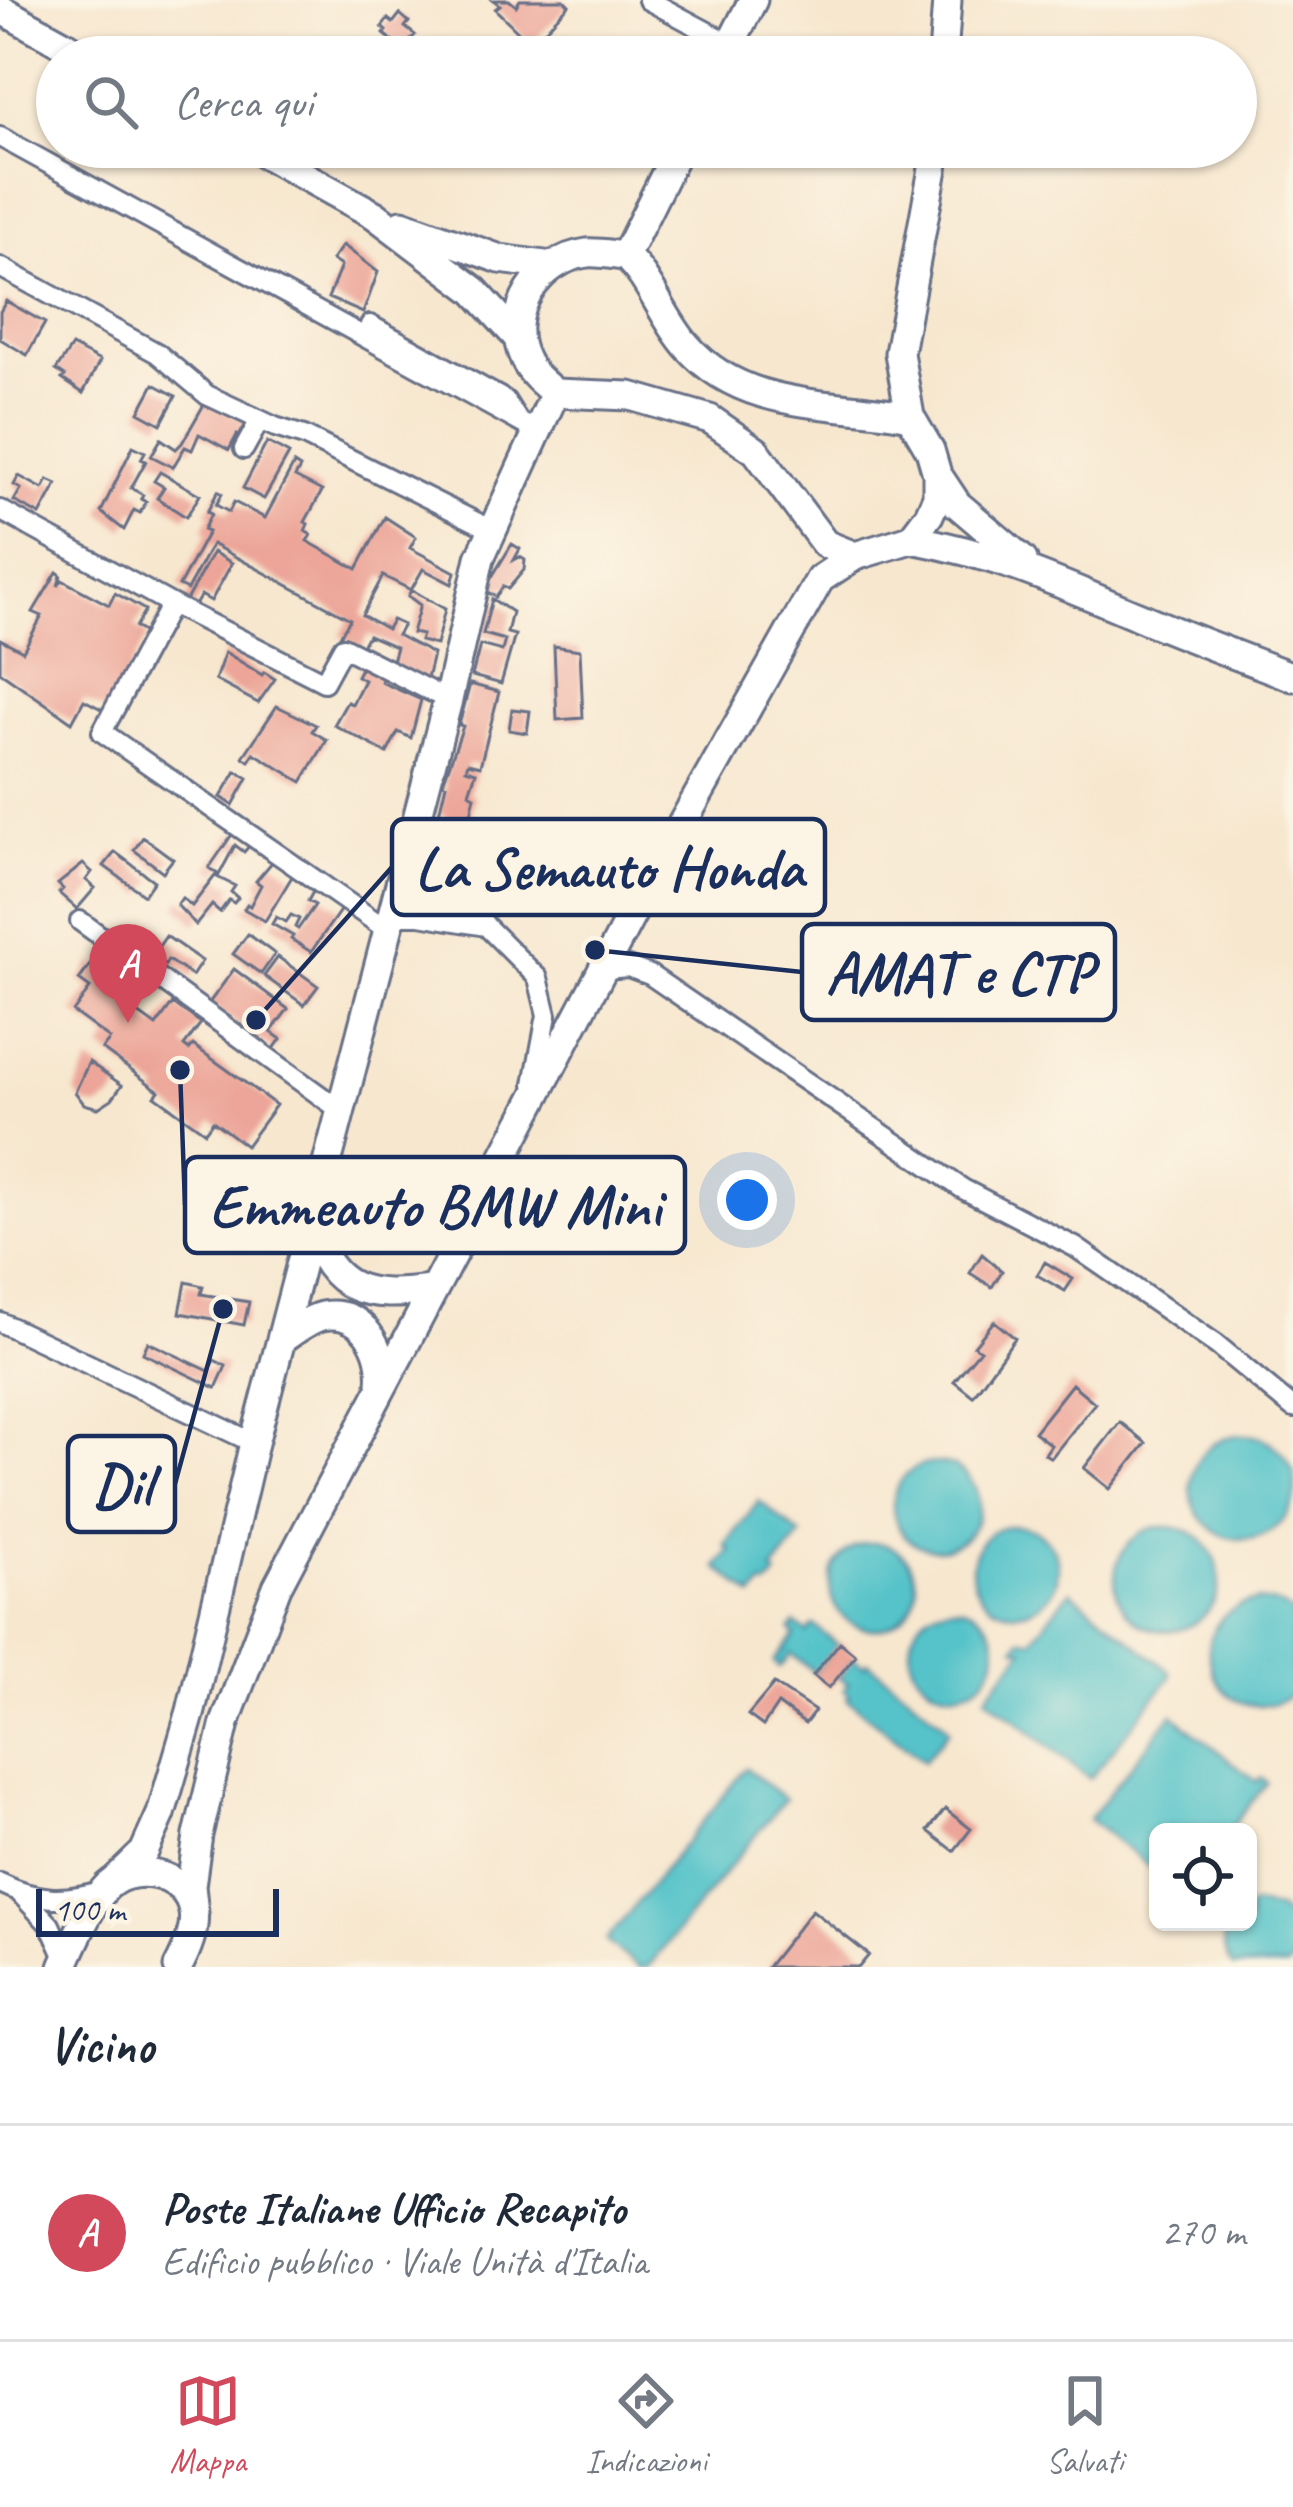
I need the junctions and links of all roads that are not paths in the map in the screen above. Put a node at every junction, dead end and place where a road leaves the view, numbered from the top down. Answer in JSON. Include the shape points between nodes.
{"nodes":[{"id":1,"x":649,"y":0,"type":"edge"},
{"id":2,"x":753,"y":0,"type":"edge"},
{"id":3,"x":946,"y":0,"type":"edge"},
{"id":4,"x":0,"y":9,"type":"edge"},
{"id":5,"x":49,"y":36,"type":"edge"},
{"id":6,"x":704,"y":36,"type":"edge"},
{"id":7,"x":735,"y":36,"type":"edge"},
{"id":8,"x":944,"y":36,"type":"edge"},
{"id":9,"x":0,"y":137,"type":"edge"},
{"id":10,"x":36,"y":157,"type":"edge"},
{"id":11,"x":56,"y":168,"type":"edge"},
{"id":12,"x":290,"y":168,"type":"edge"},
{"id":13,"x":669,"y":168,"type":"edge"},
{"id":14,"x":933,"y":168,"type":"edge"},
{"id":15,"x":375,"y":215,"type":"junction"},
{"id":16,"x":625,"y":256,"type":"junction"},
{"id":17,"x":552,"y":266,"type":"junction"},
{"id":18,"x":0,"y":267,"type":"edge"},
{"id":19,"x":370,"y":325,"type":"dead end"},
{"id":20,"x":518,"y":338,"type":"junction"},
{"id":21,"x":555,"y":393,"type":"junction"},
{"id":22,"x":910,"y":416,"type":"junction"},
{"id":23,"x":260,"y":420,"type":"junction"},
{"id":24,"x":527,"y":427,"type":"junction"},
{"id":25,"x":244,"y":449,"type":"dead end"},
{"id":26,"x":938,"y":474,"type":"junction"},
{"id":27,"x":0,"y":511,"type":"edge"},
{"id":28,"x":492,"y":530,"type":"junction"},
{"id":29,"x":911,"y":539,"type":"junction"},
{"id":30,"x":855,"y":556,"type":"junction"},
{"id":31,"x":1035,"y":571,"type":"junction"},
{"id":32,"x":171,"y":604,"type":"junction"},
{"id":33,"x":1293,"y":677,"type":"edge"},
{"id":34,"x":448,"y":700,"type":"junction"},
{"id":35,"x":416,"y":813,"type":"junction"},
{"id":36,"x":80,"y":921,"type":"dead end"},
{"id":37,"x":388,"y":922,"type":"junction"},
{"id":38,"x":486,"y":926,"type":"junction"},
{"id":39,"x":606,"y":969,"type":"junction"},
{"id":40,"x":530,"y":1106,"type":"junction"},
{"id":41,"x":340,"y":1110,"type":"junction"},
{"id":42,"x":310,"y":1225,"type":"junction"},
{"id":43,"x":431,"y":1291,"type":"junction"},
{"id":44,"x":0,"y":1322,"type":"edge"},
{"id":45,"x":281,"y":1340,"type":"junction"},
{"id":46,"x":381,"y":1388,"type":"junction"},
{"id":47,"x":1293,"y":1408,"type":"edge"},
{"id":48,"x":254,"y":1443,"type":"junction"},
{"id":49,"x":0,"y":1883,"type":"edge"},
{"id":50,"x":109,"y":1885,"type":"junction"},
{"id":51,"x":20,"y":1893,"type":"junction"},
{"id":52,"x":194,"y":1913,"type":"junction"},
{"id":53,"x":65,"y":1964,"type":"edge"},
{"id":54,"x":178,"y":1967,"type":"edge"}],
"edges":[{"from":1,"to":6,"type":"street"},
{"from":2,"to":7,"type":"main road"},
{"from":3,"to":8,"type":"main road"},
{"from":4,"to":5,"type":"main road"},
{"from":9,"to":10,"type":"street"},
{"from":11,"to":24,"type":"street"},
{"from":12,"to":15,"type":"main road"},
{"from":13,"to":16,"type":"main road"},
{"from":14,"to":22,"type":"main road","via":[[899,353]]},
{"from":15,"to":17,"type":"main road","via":[[500,259]]},
{"from":15,"to":20,"type":"main road","via":[[474,290]]},
{"from":16,"to":17,"type":"main road","via":[[586,253]]},
{"from":16,"to":22,"type":"main road","via":[[672,329],[714,370],[787,402]]},
{"from":17,"to":20,"type":"main road","via":[[521,306]]},
{"from":18,"to":23,"type":"street"},
{"from":19,"to":24,"type":"street","via":[[506,400]]},
{"from":20,"to":21,"type":"main road","via":[[523,358]]},
{"from":21,"to":24,"type":"main road"},
{"from":21,"to":30,"type":"main road","via":[[630,396],[710,419],[756,452],[825,544]]},
{"from":22,"to":26,"type":"main road"},
{"from":23,"to":25,"type":"street"},
{"from":23,"to":28,"type":"street"},
{"from":24,"to":28,"type":"main road"},
{"from":26,"to":29,"type":"main road","via":[[937,497]]},
{"from":26,"to":31,"type":"main road","via":[[957,505]]},
{"from":27,"to":32,"type":"street"},
{"from":28,"to":34,"type":"main road"},
{"from":29,"to":30,"type":"main road"},
{"from":29,"to":31,"type":"main road"},
{"from":30,"to":39,"type":"main road","via":[[820,580],[796,619]]},
{"from":31,"to":33,"type":"main road"},
{"from":32,"to":34,"type":"street","via":[[324,682],[344,647]]},
{"from":32,"to":37,"type":"street","via":[[102,732]]},
{"from":34,"to":35,"type":"main road"},
{"from":35,"to":37,"type":"main road"},
{"from":35,"to":38,"type":"street","via":[[447,834],[457,886]]},
{"from":36,"to":41,"type":"street"},
{"from":37,"to":38,"type":"street","via":[[420,915]]},
{"from":37,"to":41,"type":"main road"},
{"from":38,"to":40,"type":"street","via":[[538,979],[547,1015]]},
{"from":39,"to":40,"type":"main road"},
{"from":39,"to":47,"type":"street","via":[[650,975],[962,1189],[1075,1247]]},
{"from":40,"to":43,"type":"main road"},
{"from":41,"to":42,"type":"main road"},
{"from":42,"to":43,"type":"main road","via":[[325,1261],[365,1293]]},
{"from":42,"to":45,"type":"main road"},
{"from":43,"to":46,"type":"main road"},
{"from":44,"to":48,"type":"street"},
{"from":45,"to":46,"type":"main road","via":[[317,1317],[349,1320],[378,1349]]},
{"from":45,"to":48,"type":"main road"},
{"from":46,"to":52,"type":"main road","via":[[278,1587],[225,1723],[198,1835]]},
{"from":48,"to":50,"type":"main road","via":[[161,1814],[143,1852]]},
{"from":49,"to":51,"type":"street"},
{"from":50,"to":51,"type":"street","via":[[50,1900]]},
{"from":50,"to":52,"type":"main road","via":[[143,1871],[172,1880]]},
{"from":50,"to":53,"type":"main road"},
{"from":51,"to":53,"type":"street","via":[[50,1925]]},
{"from":52,"to":54,"type":"main road"}]}
